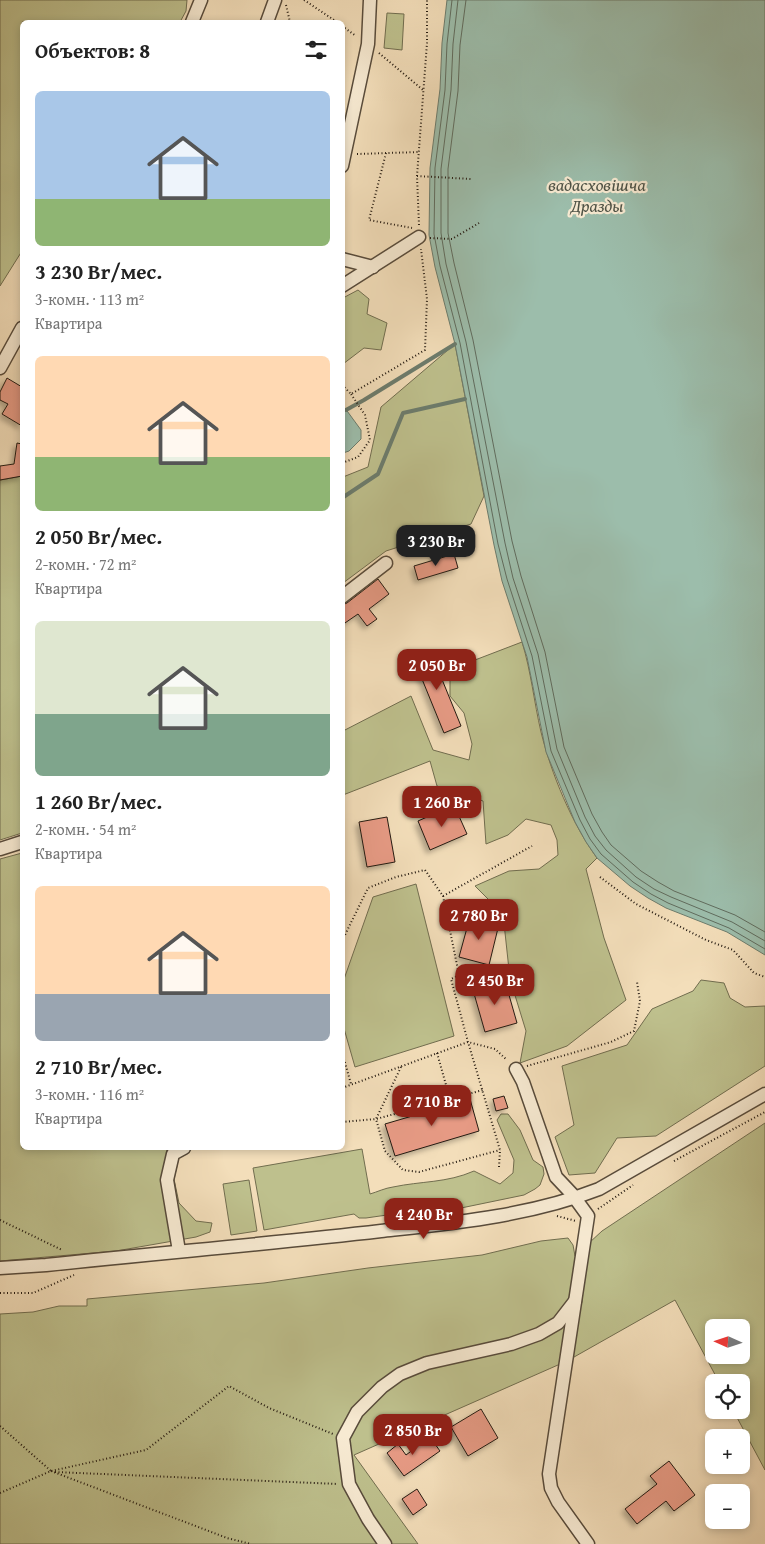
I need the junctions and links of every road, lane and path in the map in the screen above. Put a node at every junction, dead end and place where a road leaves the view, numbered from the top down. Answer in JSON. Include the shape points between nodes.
{"nodes":[{"id":1,"x":201,"y":0,"type":"edge"},
{"id":2,"x":275,"y":0,"type":"edge"},
{"id":3,"x":285,"y":0,"type":"edge"},
{"id":4,"x":304,"y":0,"type":"edge"},
{"id":5,"x":370,"y":0,"type":"edge"},
{"id":6,"x":427,"y":0,"type":"edge"},
{"id":7,"x":193,"y":20,"type":"edge"},
{"id":8,"x":267,"y":20,"type":"edge"},
{"id":9,"x":290,"y":20,"type":"edge"},
{"id":10,"x":334,"y":20,"type":"edge"},
{"id":11,"x":345,"y":28,"type":"edge"},
{"id":12,"x":368,"y":44,"type":"junction"},
{"id":13,"x":424,"y":90,"type":"junction"},
{"id":14,"x":419,"y":152,"type":"junction"},
{"id":15,"x":386,"y":153,"type":"junction"},
{"id":16,"x":345,"y":155,"type":"edge"},
{"id":17,"x":345,"y":160,"type":"edge"},
{"id":18,"x":417,"y":176,"type":"junction"},
{"id":19,"x":471,"y":179,"type":"dead end"},
{"id":20,"x":479,"y":223,"type":"dead end"},
{"id":21,"x":419,"y":237,"type":"junction"},
{"id":22,"x":345,"y":260,"type":"edge"},
{"id":23,"x":373,"y":267,"type":"junction"},
{"id":24,"x":345,"y":284,"type":"edge"},
{"id":25,"x":20,"y":332,"type":"edge"},
{"id":26,"x":0,"y":368,"type":"edge"},
{"id":27,"x":345,"y":387,"type":"edge"},
{"id":28,"x":351,"y":394,"type":"junction"},
{"id":29,"x":345,"y":462,"type":"edge"},
{"id":30,"x":386,"y":563,"type":"dead end"},
{"id":31,"x":345,"y":595,"type":"edge"},
{"id":32,"x":20,"y":843,"type":"edge"},
{"id":33,"x":532,"y":846,"type":"dead end"},
{"id":34,"x":0,"y":849,"type":"edge"},
{"id":35,"x":600,"y":877,"type":"dead end"},
{"id":36,"x":443,"y":896,"type":"junction"},
{"id":37,"x":345,"y":935,"type":"edge"},
{"id":38,"x":765,"y":977,"type":"edge"},
{"id":39,"x":637,"y":982,"type":"dead end"},
{"id":40,"x":468,"y":1042,"type":"junction"},
{"id":41,"x":437,"y":1053,"type":"junction"},
{"id":42,"x":345,"y":1063,"type":"edge"},
{"id":43,"x":401,"y":1066,"type":"junction"},
{"id":44,"x":516,"y":1069,"type":"junction"},
{"id":45,"x":351,"y":1084,"type":"junction"},
{"id":46,"x":345,"y":1087,"type":"edge"},
{"id":47,"x":483,"y":1090,"type":"junction"},
{"id":48,"x":765,"y":1094,"type":"edge"},
{"id":49,"x":450,"y":1099,"type":"junction"},
{"id":50,"x":765,"y":1112,"type":"edge"},
{"id":51,"x":376,"y":1119,"type":"junction"},
{"id":52,"x":345,"y":1122,"type":"edge"},
{"id":53,"x":180,"y":1150,"type":"edge"},
{"id":54,"x":500,"y":1150,"type":"junction"},
{"id":55,"x":674,"y":1161,"type":"dead end"},
{"id":56,"x":499,"y":1167,"type":"dead end"},
{"id":57,"x":634,"y":1184,"type":"dead end"},
{"id":58,"x":626,"y":1189,"type":"dead end"},
{"id":59,"x":575,"y":1198,"type":"junction"},
{"id":60,"x":0,"y":1220,"type":"edge"},
{"id":61,"x":179,"y":1252,"type":"junction"},
{"id":62,"x":84,"y":1261,"type":"junction"},
{"id":63,"x":46,"y":1265,"type":"junction"},
{"id":64,"x":0,"y":1268,"type":"edge"},
{"id":65,"x":0,"y":1274,"type":"edge"},
{"id":66,"x":576,"y":1299,"type":"junction"},
{"id":67,"x":0,"y":1426,"type":"edge"},
{"id":68,"x":343,"y":1438,"type":"junction"},
{"id":69,"x":51,"y":1471,"type":"junction"},
{"id":70,"x":349,"y":1484,"type":"junction"},
{"id":71,"x":0,"y":1493,"type":"edge"},
{"id":72,"x":250,"y":1544,"type":"edge"},
{"id":73,"x":384,"y":1544,"type":"edge"},
{"id":74,"x":588,"y":1544,"type":"edge"}],
"edges":[{"from":1,"to":7,"type":"street"},
{"from":2,"to":8,"type":"street"},
{"from":3,"to":9,"type":"path"},
{"from":4,"to":10,"type":"path"},
{"from":5,"to":12,"type":"street"},
{"from":6,"to":13,"type":"path"},
{"from":11,"to":12,"type":"path"},
{"from":12,"to":13,"type":"path"},
{"from":12,"to":16,"type":"street"},
{"from":13,"to":14,"type":"path"},
{"from":14,"to":15,"type":"path"},
{"from":14,"to":18,"type":"path"},
{"from":15,"to":17,"type":"path"},
{"from":15,"to":18,"type":"path","via":[[369,220],[419,229]]},
{"from":18,"to":19,"type":"path"},
{"from":20,"to":21,"type":"path","via":[[452,239]]},
{"from":21,"to":23,"type":"street"},
{"from":21,"to":28,"type":"path","via":[[427,298],[425,350]]},
{"from":22,"to":23,"type":"street"},
{"from":23,"to":24,"type":"street"},
{"from":25,"to":26,"type":"street"},
{"from":27,"to":28,"type":"path"},
{"from":28,"to":29,"type":"path","via":[[364,415],[370,440],[358,457]]},
{"from":30,"to":31,"type":"street"},
{"from":32,"to":34,"type":"street"},
{"from":33,"to":36,"type":"path"},
{"from":35,"to":38,"type":"path","via":[[636,904],[706,940],[733,950],[754,973]]},
{"from":36,"to":37,"type":"path","via":[[425,870],[368,888]]},
{"from":36,"to":40,"type":"path","via":[[459,975],[451,979]]},
{"from":39,"to":44,"type":"path","via":[[640,1001],[634,1031],[611,1042]]},
{"from":40,"to":41,"type":"path"},
{"from":40,"to":44,"type":"path","via":[[495,1049]]},
{"from":40,"to":47,"type":"path"},
{"from":41,"to":43,"type":"path"},
{"from":41,"to":49,"type":"path"},
{"from":42,"to":45,"type":"path"},
{"from":43,"to":45,"type":"path"},
{"from":43,"to":51,"type":"path"},
{"from":44,"to":59,"type":"street","via":[[556,1177]]},
{"from":45,"to":46,"type":"path"},
{"from":47,"to":49,"type":"path"},
{"from":47,"to":54,"type":"path"},
{"from":48,"to":59,"type":"street","via":[[618,1179]]},
{"from":49,"to":51,"type":"path"},
{"from":50,"to":55,"type":"path"},
{"from":51,"to":52,"type":"path"},
{"from":51,"to":54,"type":"path","via":[[385,1151],[403,1170],[419,1172]]},
{"from":53,"to":61,"type":"street","via":[[173,1154],[167,1180]]},
{"from":54,"to":56,"type":"path"},
{"from":57,"to":58,"type":"path"},
{"from":59,"to":61,"type":"street","via":[[445,1224]]},
{"from":59,"to":66,"type":"street","via":[[588,1216]]},
{"from":60,"to":62,"type":"path"},
{"from":61,"to":62,"type":"street"},
{"from":62,"to":63,"type":"street"},
{"from":63,"to":64,"type":"street"},
{"from":63,"to":65,"type":"street"},
{"from":66,"to":68,"type":"street","via":[[558,1323],[539,1334],[511,1344],[426,1363],[400,1374],[357,1412]]},
{"from":66,"to":74,"type":"street","via":[[550,1488]]},
{"from":67,"to":69,"type":"path"},
{"from":68,"to":69,"type":"path","via":[[269,1408],[229,1386],[146,1450]]},
{"from":68,"to":70,"type":"street"},
{"from":69,"to":70,"type":"path"},
{"from":69,"to":71,"type":"path"},
{"from":69,"to":72,"type":"path"},
{"from":70,"to":73,"type":"street"}]}
